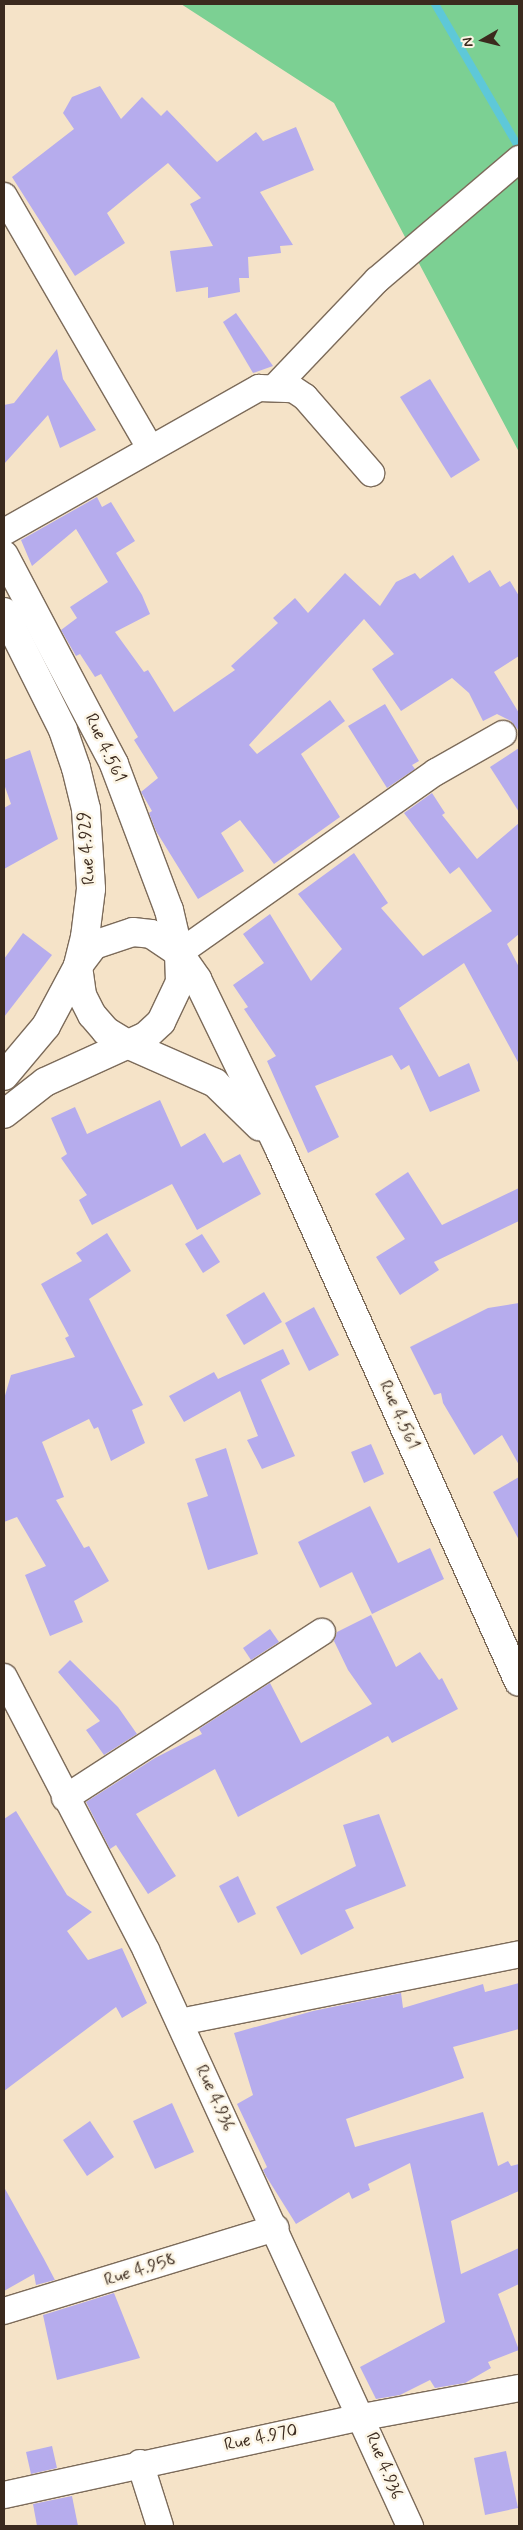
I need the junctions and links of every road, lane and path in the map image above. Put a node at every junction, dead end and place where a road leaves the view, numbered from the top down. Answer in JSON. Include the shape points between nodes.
{"nodes":[{"id":1,"x":519,"y":160,"type":"edge"},
{"id":2,"x":4,"y":196,"type":"edge"},
{"id":3,"x":275,"y":387,"type":"junction"},
{"id":4,"x":150,"y":448,"type":"junction"},
{"id":5,"x":371,"y":473,"type":"dead end"},
{"id":6,"x":4,"y":532,"type":"edge"},
{"id":7,"x":4,"y":555,"type":"edge"},
{"id":8,"x":4,"y":612,"type":"edge"},
{"id":9,"x":503,"y":734,"type":"dead end"},
{"id":10,"x":179,"y":953,"type":"junction"},
{"id":11,"x":78,"y":966,"type":"junction"},
{"id":12,"x":129,"y":1045,"type":"junction"},
{"id":13,"x":4,"y":1076,"type":"edge"},
{"id":14,"x":4,"y":1114,"type":"edge"},
{"id":15,"x":279,"y":1148,"type":"junction"},
{"id":16,"x":322,"y":1632,"type":"dead end"},
{"id":17,"x":4,"y":1677,"type":"edge"},
{"id":18,"x":519,"y":1682,"type":"edge"},
{"id":19,"x":65,"y":1798,"type":"junction"},
{"id":20,"x":519,"y":1954,"type":"edge"},
{"id":21,"x":180,"y":2022,"type":"junction"},
{"id":22,"x":276,"y":2228,"type":"junction"},
{"id":23,"x":4,"y":2311,"type":"edge"},
{"id":24,"x":519,"y":2388,"type":"edge"},
{"id":25,"x":363,"y":2417,"type":"junction"},
{"id":26,"x":140,"y":2463,"type":"junction"},
{"id":27,"x":4,"y":2494,"type":"edge"},
{"id":28,"x":160,"y":2526,"type":"edge"},
{"id":29,"x":410,"y":2526,"type":"edge"}],
"edges":[{"from":1,"to":3,"type":"street","via":[[377,280]]},
{"from":2,"to":4,"type":"street"},
{"from":3,"to":4,"type":"street","via":[[259,388],[234,400]]},
{"from":3,"to":5,"type":"street","via":[[293,389],[305,397]]},
{"from":4,"to":6,"type":"street"},
{"from":7,"to":10,"type":"main road","name":"Rue 4.561","via":[[114,764],[160,879]]},
{"from":8,"to":11,"type":"main road","name":"Rue 4.929","via":[[63,730],[86,809],[91,889]]},
{"from":9,"to":10,"type":"street","via":[[436,772]]},
{"from":10,"to":11,"type":"main road","via":[[151,934],[133,932],[94,945]]},
{"from":10,"to":12,"type":"main road","name":"Rue 4.561","via":[[180,982],[161,1022]]},
{"from":10,"to":15,"type":"main road","name":"Rue 4.561","via":[[197,980]]},
{"from":11,"to":12,"type":"main road","via":[[82,995],[92,1015],[106,1031]]},
{"from":11,"to":13,"type":"main road","name":"Rue 4.929","via":[[46,1026]]},
{"from":12,"to":14,"type":"main road","via":[[45,1082]]},
{"from":12,"to":15,"type":"main road","name":"Rue 4.561","via":[[215,1084]]},
{"from":15,"to":18,"type":"main road","name":"Rue 4.561"},
{"from":16,"to":19,"type":"street"},
{"from":17,"to":19,"type":"street","name":"Rue 4.936"},
{"from":19,"to":21,"type":"street","name":"Rue 4.936"},
{"from":20,"to":21,"type":"street"},
{"from":21,"to":22,"type":"street","name":"Rue 4.936"},
{"from":22,"to":23,"type":"street","name":"Rue 4.958"},
{"from":22,"to":25,"type":"street","name":"Rue 4.936"},
{"from":24,"to":25,"type":"street","name":"Rue 4.970"},
{"from":25,"to":26,"type":"street","name":"Rue 4.970"},
{"from":25,"to":29,"type":"street","name":"Rue 4.936"},
{"from":26,"to":27,"type":"street","name":"Rue 4.970"},
{"from":26,"to":28,"type":"street"}]}
